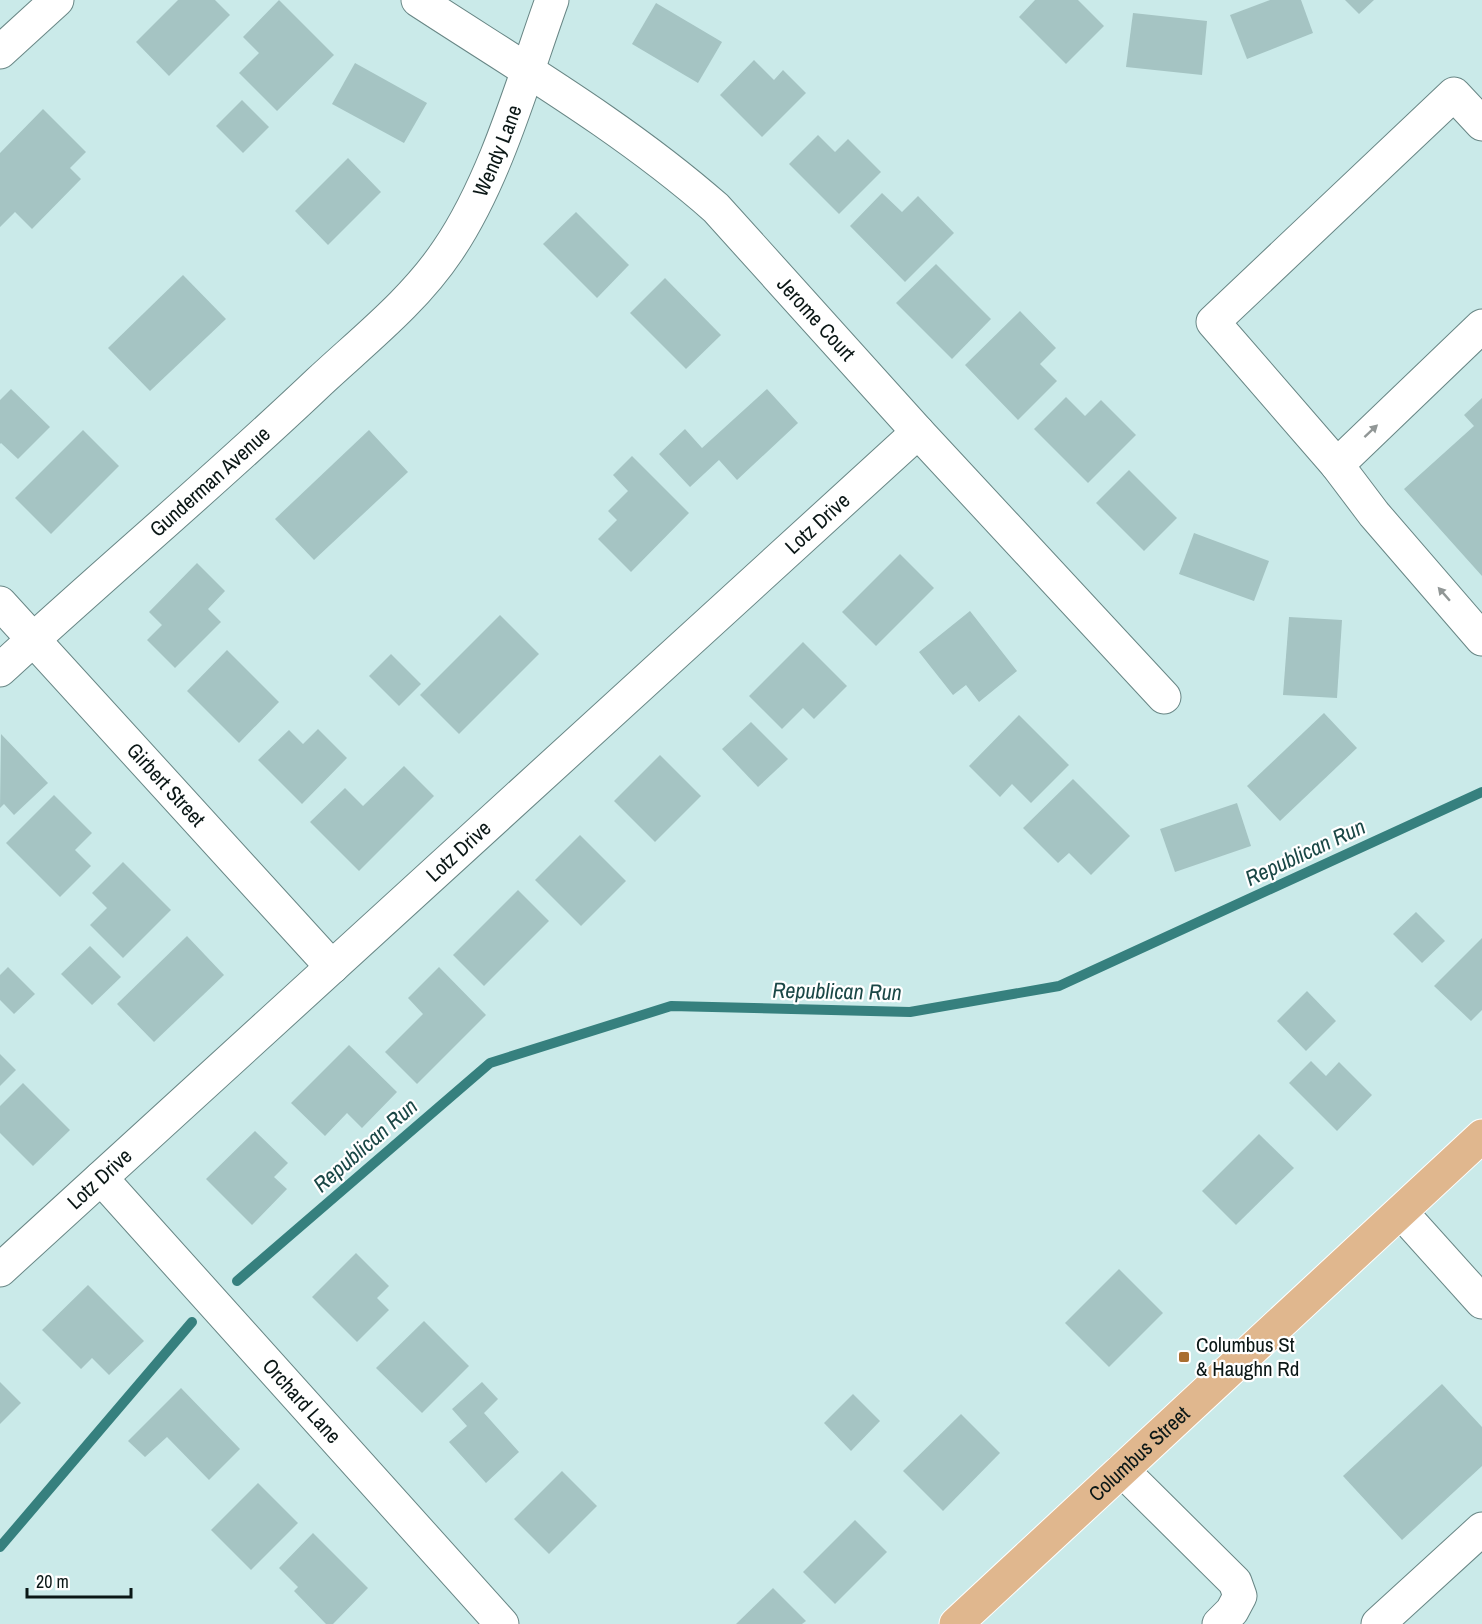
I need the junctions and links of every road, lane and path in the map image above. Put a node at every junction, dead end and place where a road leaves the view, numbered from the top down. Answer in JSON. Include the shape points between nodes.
{"nodes":[{"id":1,"x":57,"y":0,"type":"edge"},
{"id":2,"x":418,"y":0,"type":"edge"},
{"id":3,"x":552,"y":0,"type":"edge"},
{"id":4,"x":0,"y":52,"type":"edge"},
{"id":5,"x":527,"y":71,"type":"junction"},
{"id":6,"x":1482,"y":124,"type":"edge"},
{"id":7,"x":417,"y":290,"type":"joint"},
{"id":8,"x":1482,"y":326,"type":"edge"},
{"id":9,"x":918,"y":432,"type":"junction"},
{"id":10,"x":1337,"y":465,"type":"junction"},
{"id":11,"x":0,"y":603,"type":"edge"},
{"id":12,"x":33,"y":639,"type":"junction"},
{"id":13,"x":1482,"y":639,"type":"edge"},
{"id":14,"x":0,"y":670,"type":"edge"},
{"id":15,"x":1164,"y":697,"type":"dead end"},
{"id":16,"x":332,"y":967,"type":"junction"},
{"id":17,"x":1482,"y":1136,"type":"edge"},
{"id":18,"x":101,"y":1178,"type":"junction"},
{"id":19,"x":1401,"y":1212,"type":"junction"},
{"id":20,"x":4,"y":1257,"type":"edge"},
{"id":21,"x":1482,"y":1302,"type":"edge"},
{"id":22,"x":1122,"y":1470,"type":"junction"},
{"id":23,"x":1482,"y":1529,"type":"edge"},
{"id":24,"x":962,"y":1622,"type":"edge"},
{"id":25,"x":501,"y":1624,"type":"edge"},
{"id":26,"x":1219,"y":1624,"type":"edge"},
{"id":27,"x":1378,"y":1624,"type":"edge"}],
"edges":[{"from":1,"to":4,"type":"street"},
{"from":2,"to":5,"type":"street","name":"Jerome Court"},
{"from":3,"to":5,"type":"street","name":"Wendy Lane"},
{"from":5,"to":7,"type":"street","name":"Wendy Lane","via":[[474,207]]},
{"from":5,"to":9,"type":"street","name":"Jerome Court","via":[[645,150],[716,208]]},
{"from":6,"to":10,"type":"street","via":[[1454,94],[1213,322]]},
{"from":7,"to":12,"type":"street","name":"Gunderman Avenue"},
{"from":10,"to":8,"type":"street","one_way":true},
{"from":9,"to":15,"type":"street","name":"Jerome Court"},
{"from":9,"to":16,"type":"street","name":"Lotz Drive"},
{"from":13,"to":10,"type":"street","one_way":true},
{"from":11,"to":12,"type":"street","name":"Girbert Street"},
{"from":12,"to":14,"type":"street","name":"Gunderman Avenue"},
{"from":12,"to":16,"type":"street","name":"Girbert Street"},
{"from":16,"to":18,"type":"street","name":"Lotz Drive"},
{"from":17,"to":19,"type":"main road","name":"Columbus Street"},
{"from":18,"to":20,"type":"street","name":"Lotz Drive"},
{"from":18,"to":25,"type":"street","name":"Orchard Lane"},
{"from":19,"to":21,"type":"street"},
{"from":19,"to":22,"type":"main road","name":"Columbus Street"},
{"from":22,"to":24,"type":"main road","name":"Columbus Street"},
{"from":22,"to":26,"type":"street","via":[[1235,1582],[1240,1596]]},
{"from":23,"to":27,"type":"street"}]}
